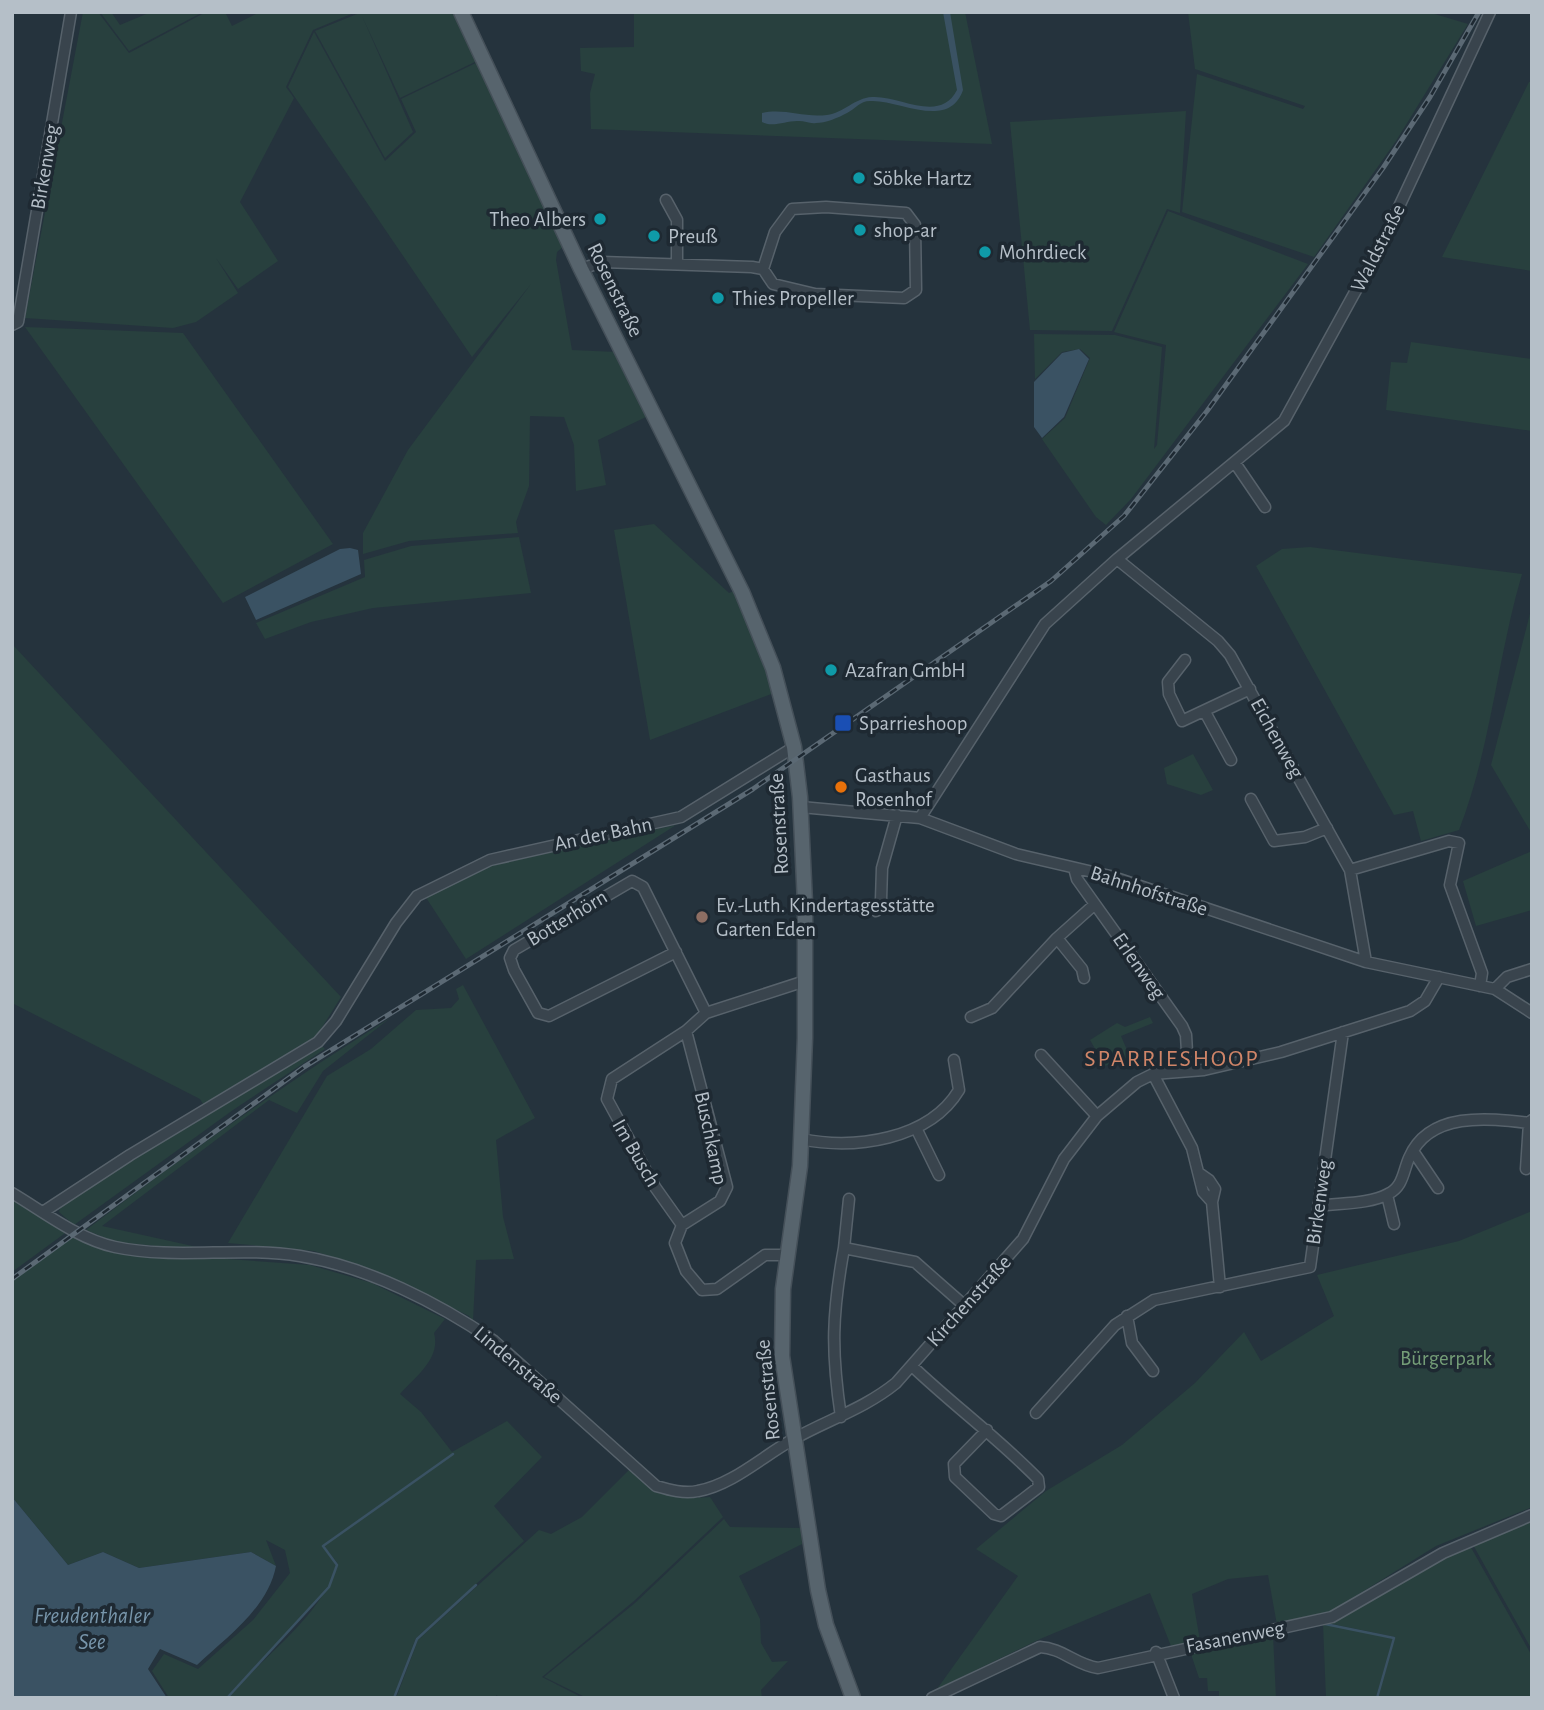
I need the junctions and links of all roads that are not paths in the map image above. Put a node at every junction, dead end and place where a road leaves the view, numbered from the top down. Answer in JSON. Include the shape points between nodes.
{"nodes":[{"id":1,"x":71,"y":12,"type":"edge"},
{"id":2,"x":461,"y":12,"type":"edge"},
{"id":3,"x":1490,"y":12,"type":"edge"},
{"id":4,"x":666,"y":200,"type":"dead end"},
{"id":5,"x":677,"y":263,"type":"junction"},
{"id":6,"x":581,"y":269,"type":"junction"},
{"id":7,"x":763,"y":269,"type":"junction"},
{"id":8,"x":15,"y":323,"type":"edge"},
{"id":9,"x":1235,"y":463,"type":"junction"},
{"id":10,"x":1265,"y":507,"type":"dead end"},
{"id":11,"x":1117,"y":559,"type":"junction"},
{"id":12,"x":1185,"y":660,"type":"dead end"},
{"id":13,"x":1250,"y":689,"type":"junction"},
{"id":14,"x":1205,"y":712,"type":"junction"},
{"id":15,"x":794,"y":747,"type":"junction"},
{"id":16,"x":1231,"y":760,"type":"dead end"},
{"id":17,"x":1251,"y":799,"type":"dead end"},
{"id":18,"x":801,"y":807,"type":"junction"},
{"id":19,"x":897,"y":815,"type":"junction"},
{"id":20,"x":920,"y":818,"type":"junction"},
{"id":21,"x":1327,"y":828,"type":"junction"},
{"id":22,"x":1074,"y":868,"type":"junction"},
{"id":23,"x":1349,"y":870,"type":"junction"},
{"id":24,"x":1095,"y":904,"type":"junction"},
{"id":25,"x":876,"y":911,"type":"dead end"},
{"id":26,"x":1057,"y":938,"type":"junction"},
{"id":27,"x":676,"y":952,"type":"junction"},
{"id":28,"x":1366,"y":962,"type":"junction"},
{"id":29,"x":1532,"y":969,"type":"edge"},
{"id":30,"x":1439,"y":977,"type":"junction"},
{"id":31,"x":1084,"y":978,"type":"dead end"},
{"id":32,"x":805,"y":981,"type":"junction"},
{"id":33,"x":1480,"y":986,"type":"junction"},
{"id":34,"x":1495,"y":989,"type":"junction"},
{"id":35,"x":706,"y":1013,"type":"junction"},
{"id":36,"x":1532,"y":1013,"type":"edge"},
{"id":37,"x":971,"y":1017,"type":"dead end"},
{"id":38,"x":685,"y":1031,"type":"junction"},
{"id":39,"x":1343,"y":1032,"type":"junction"},
{"id":40,"x":1041,"y":1055,"type":"dead end"},
{"id":41,"x":954,"y":1060,"type":"dead end"},
{"id":42,"x":1188,"y":1069,"type":"junction"},
{"id":43,"x":1153,"y":1074,"type":"junction"},
{"id":44,"x":1097,"y":1116,"type":"junction"},
{"id":45,"x":1530,"y":1121,"type":"edge"},
{"id":46,"x":916,"y":1128,"type":"junction"},
{"id":47,"x":801,"y":1139,"type":"junction"},
{"id":48,"x":1413,"y":1151,"type":"junction"},
{"id":49,"x":1526,"y":1168,"type":"dead end"},
{"id":50,"x":939,"y":1175,"type":"dead end"},
{"id":51,"x":1438,"y":1188,"type":"dead end"},
{"id":52,"x":12,"y":1193,"type":"edge"},
{"id":53,"x":1387,"y":1195,"type":"junction"},
{"id":54,"x":849,"y":1199,"type":"dead end"},
{"id":55,"x":1319,"y":1206,"type":"junction"},
{"id":56,"x":43,"y":1212,"type":"junction"},
{"id":57,"x":682,"y":1224,"type":"junction"},
{"id":58,"x":1394,"y":1224,"type":"dead end"},
{"id":59,"x":844,"y":1248,"type":"junction"},
{"id":60,"x":788,"y":1255,"type":"junction"},
{"id":61,"x":1220,"y":1287,"type":"junction"},
{"id":62,"x":965,"y":1306,"type":"junction"},
{"id":63,"x":1127,"y":1316,"type":"junction"},
{"id":64,"x":912,"y":1366,"type":"junction"},
{"id":65,"x":1153,"y":1371,"type":"dead end"},
{"id":66,"x":1036,"y":1413,"type":"dead end"},
{"id":67,"x":841,"y":1417,"type":"junction"},
{"id":68,"x":987,"y":1430,"type":"junction"},
{"id":69,"x":794,"y":1438,"type":"junction"},
{"id":70,"x":1532,"y":1515,"type":"edge"},
{"id":71,"x":1157,"y":1653,"type":"junction"},
{"id":72,"x":853,"y":1698,"type":"edge"},
{"id":73,"x":932,"y":1698,"type":"edge"},
{"id":74,"x":1174,"y":1698,"type":"edge"}],
"edges":[{"from":1,"to":8,"type":"street","name":"Birkenweg"},
{"from":2,"to":6,"type":"main road","name":"Rosenstraße"},
{"from":3,"to":9,"type":"street","name":"Waldstraße","via":[[1382,243],[1319,362],[1284,421]]},
{"from":4,"to":5,"type":"street","via":[[677,220]]},
{"from":5,"to":6,"type":"street","via":[[602,262]]},
{"from":5,"to":7,"type":"street"},
{"from":6,"to":15,"type":"main road","name":"Rosenstraße","via":[[742,592],[773,668]]},
{"from":7,"to":7,"type":"street","via":[[773,284],[815,294],[904,298],[916,290],[915,225],[906,213],[826,206],[792,209],[775,232]]},
{"from":9,"to":10,"type":"street"},
{"from":9,"to":11,"type":"street","name":"Waldstraße"},
{"from":11,"to":13,"type":"street","name":"Eichenweg","via":[[1218,640]]},
{"from":11,"to":20,"type":"street","name":"Waldstraße","via":[[1045,624]]},
{"from":12,"to":14,"type":"street","via":[[1168,682],[1169,694],[1182,720]]},
{"from":13,"to":14,"type":"street"},
{"from":13,"to":21,"type":"street","name":"Eichenweg"},
{"from":14,"to":16,"type":"street"},
{"from":15,"to":18,"type":"main road","name":"Rosenstraße"},
{"from":15,"to":56,"type":"street","name":"An der Bahn","via":[[681,817],[490,860],[417,897],[318,1042]]},
{"from":17,"to":21,"type":"street","via":[[1274,841],[1305,837]]},
{"from":18,"to":19,"type":"street","name":"Bahnhofstraße"},
{"from":18,"to":32,"type":"main road","name":"Rosenstraße"},
{"from":19,"to":20,"type":"street","name":"Bahnhofstraße"},
{"from":19,"to":25,"type":"street"},
{"from":20,"to":22,"type":"street","name":"Bahnhofstraße","via":[[1016,853]]},
{"from":21,"to":23,"type":"street","name":"Eichenweg"},
{"from":22,"to":24,"type":"street","name":"Erlenweg"},
{"from":22,"to":28,"type":"street","name":"Bahnhofstraße"},
{"from":23,"to":28,"type":"street","name":"Eichenweg"},
{"from":23,"to":33,"type":"street","via":[[1449,841],[1459,843],[1450,885],[1482,973]]},
{"from":24,"to":26,"type":"street"},
{"from":24,"to":42,"type":"street","name":"Erlenweg","via":[[1182,1026]]},
{"from":26,"to":31,"type":"street"},
{"from":26,"to":37,"type":"street","via":[[992,1008]]},
{"from":27,"to":27,"type":"street","name":"Botterhörn","via":[[643,887],[632,881],[514,950],[510,958],[538,1013],[549,1016]]},
{"from":27,"to":35,"type":"street","name":"Botterhörn"},
{"from":28,"to":30,"type":"street","name":"Bahnhofstraße"},
{"from":29,"to":34,"type":"street","via":[[1507,977]]},
{"from":30,"to":33,"type":"street","name":"Bahnhofstraße"},
{"from":30,"to":39,"type":"street","name":"Kirchenstraße","via":[[1425,1001],[1410,1011]]},
{"from":32,"to":35,"type":"street","name":"Im Busch"},
{"from":32,"to":47,"type":"main road","name":"Rosenstraße"},
{"from":33,"to":34,"type":"street","name":"Bahnhofstraße"},
{"from":34,"to":36,"type":"street"},
{"from":35,"to":38,"type":"street","name":"Im Busch"},
{"from":38,"to":57,"type":"street","name":"Buschkamp","via":[[727,1188],[720,1201]]},
{"from":38,"to":57,"type":"street","name":"Im Busch","via":[[612,1079],[607,1099],[655,1187]]},
{"from":39,"to":42,"type":"street","name":"Kirchenstraße","via":[[1281,1052],[1204,1070]]},
{"from":39,"to":55,"type":"street","name":"Birkenweg"},
{"from":40,"to":44,"type":"street"},
{"from":41,"to":46,"type":"street","via":[[959,1090],[949,1106]]},
{"from":42,"to":43,"type":"street","name":"Kirchenstraße"},
{"from":43,"to":44,"type":"street","name":"Kirchenstraße"},
{"from":43,"to":61,"type":"street","via":[[1192,1148],[1203,1192],[1212,1202]]},
{"from":44,"to":62,"type":"street","name":"Kirchenstraße","via":[[1064,1159],[1023,1239]]},
{"from":45,"to":48,"type":"street","via":[[1477,1118],[1451,1123],[1425,1136]]},
{"from":45,"to":49,"type":"street"},
{"from":46,"to":47,"type":"street","via":[[866,1143]]},
{"from":46,"to":50,"type":"street"},
{"from":47,"to":60,"type":"main road","name":"Rosenstraße"},
{"from":48,"to":51,"type":"street"},
{"from":48,"to":53,"type":"street","via":[[1399,1186]]},
{"from":52,"to":56,"type":"street","name":"Lindenstraße"},
{"from":53,"to":55,"type":"street"},
{"from":53,"to":58,"type":"street"},
{"from":54,"to":59,"type":"street"},
{"from":55,"to":61,"type":"street","name":"Birkenweg","via":[[1310,1267]]},
{"from":56,"to":69,"type":"street","name":"Lindenstraße","via":[[113,1247],[158,1253],[262,1252],[322,1261],[387,1284],[451,1315],[508,1352],[656,1486],[697,1492],[718,1485]]},
{"from":57,"to":60,"type":"street","via":[[675,1243],[685,1271],[705,1292],[717,1289],[765,1255]]},
{"from":59,"to":62,"type":"street","via":[[915,1262]]},
{"from":59,"to":67,"type":"street","via":[[833,1305],[833,1362]]},
{"from":60,"to":69,"type":"main road","name":"Rosenstraße","via":[[782,1356]]},
{"from":61,"to":63,"type":"street","name":"Birkenweg","via":[[1154,1300]]},
{"from":62,"to":64,"type":"street","name":"Kirchenstraße"},
{"from":63,"to":65,"type":"street","via":[[1132,1343]]},
{"from":63,"to":66,"type":"street","name":"Birkenweg"},
{"from":64,"to":67,"type":"street","name":"Kirchenstraße","via":[[878,1398]]},
{"from":64,"to":68,"type":"street"},
{"from":67,"to":69,"type":"street","name":"Kirchenstraße"},
{"from":68,"to":68,"type":"street","via":[[1038,1479],[1039,1487],[1001,1516],[953,1471],[954,1464]]},
{"from":69,"to":72,"type":"main road","name":"Rosenstraße","via":[[818,1590]]},
{"from":70,"to":71,"type":"street","name":"Fasanenweg","via":[[1443,1553],[1332,1616]]},
{"from":71,"to":73,"type":"street","name":"Fasanenweg","via":[[1098,1668],[1053,1647],[1040,1647]]},
{"from":71,"to":74,"type":"street"}]}
